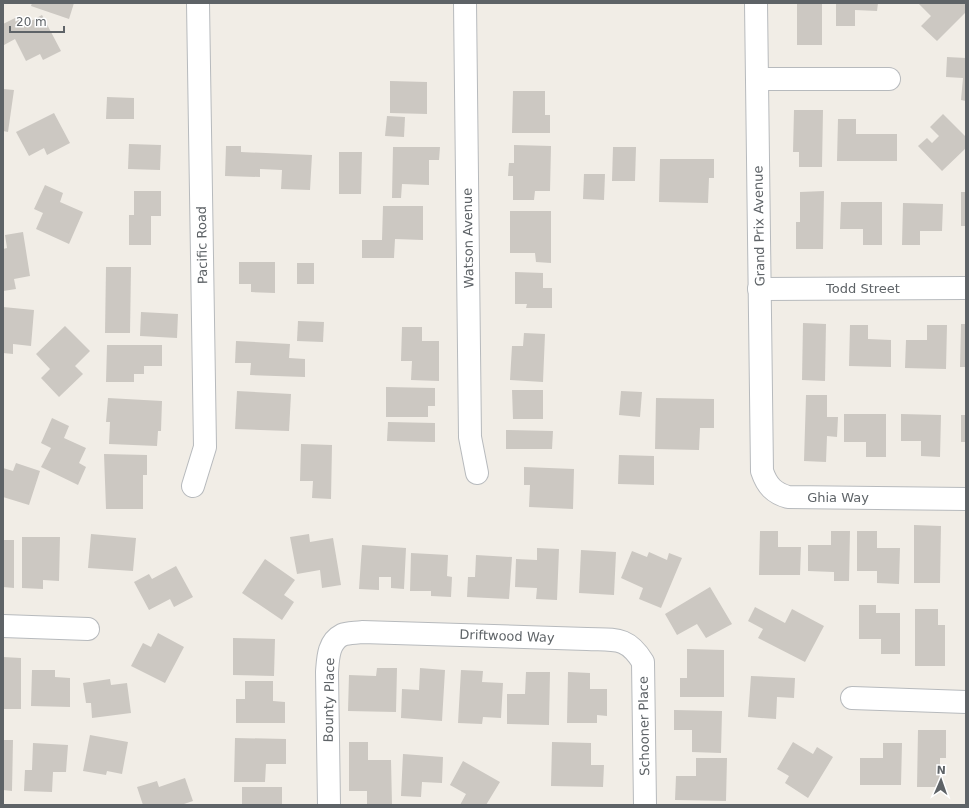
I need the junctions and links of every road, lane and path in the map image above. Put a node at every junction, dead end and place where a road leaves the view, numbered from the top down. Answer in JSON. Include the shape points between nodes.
{"nodes":[{"id":1,"x":198,"y":3,"type":"edge"},
{"id":2,"x":465,"y":3,"type":"edge"},
{"id":3,"x":756,"y":3,"type":"edge"},
{"id":4,"x":757,"y":79,"type":"junction"},
{"id":5,"x":889,"y":79,"type":"dead end"},
{"id":6,"x":966,"y":288,"type":"edge"},
{"id":7,"x":759,"y":289,"type":"junction"},
{"id":8,"x":762,"y":449,"type":"joint"},
{"id":9,"x":477,"y":473,"type":"dead end"},
{"id":10,"x":193,"y":486,"type":"dead end"},
{"id":11,"x":958,"y":498,"type":"edge"},
{"id":12,"x":3,"y":626,"type":"edge"},
{"id":13,"x":88,"y":629,"type":"dead end"},
{"id":14,"x":377,"y":633,"type":"joint"},
{"id":15,"x":635,"y":649,"type":"joint"},
{"id":16,"x":852,"y":698,"type":"dead end"},
{"id":17,"x":966,"y":702,"type":"edge"},
{"id":18,"x":329,"y":805,"type":"edge"},
{"id":19,"x":644,"y":805,"type":"edge"}],
"edges":[{"from":1,"to":10,"type":"street","name":"Pacific Road","via":[[205,447]]},
{"from":2,"to":9,"type":"street","name":"Watson Avenue","via":[[470,437]]},
{"from":3,"to":4,"type":"street","name":"Grand Prix Avenue"},
{"from":4,"to":5,"type":"street"},
{"from":4,"to":7,"type":"street","name":"Grand Prix Avenue"},
{"from":6,"to":7,"type":"street","name":"Todd Street"},
{"from":7,"to":8,"type":"street","name":"Grand Prix Avenue"},
{"from":8,"to":11,"type":"street","name":"Ghia Way","via":[[762,472],[766,483],[778,494],[788,497]]},
{"from":12,"to":13,"type":"street"},
{"from":14,"to":15,"type":"street","name":"Driftwood Way","via":[[616,640],[630,644]]},
{"from":14,"to":18,"type":"street","name":"Bounty Place","via":[[342,635],[331,646],[328,655]]},
{"from":15,"to":19,"type":"street","name":"Schooner Place","via":[[643,662]]},
{"from":16,"to":17,"type":"street"}]}
